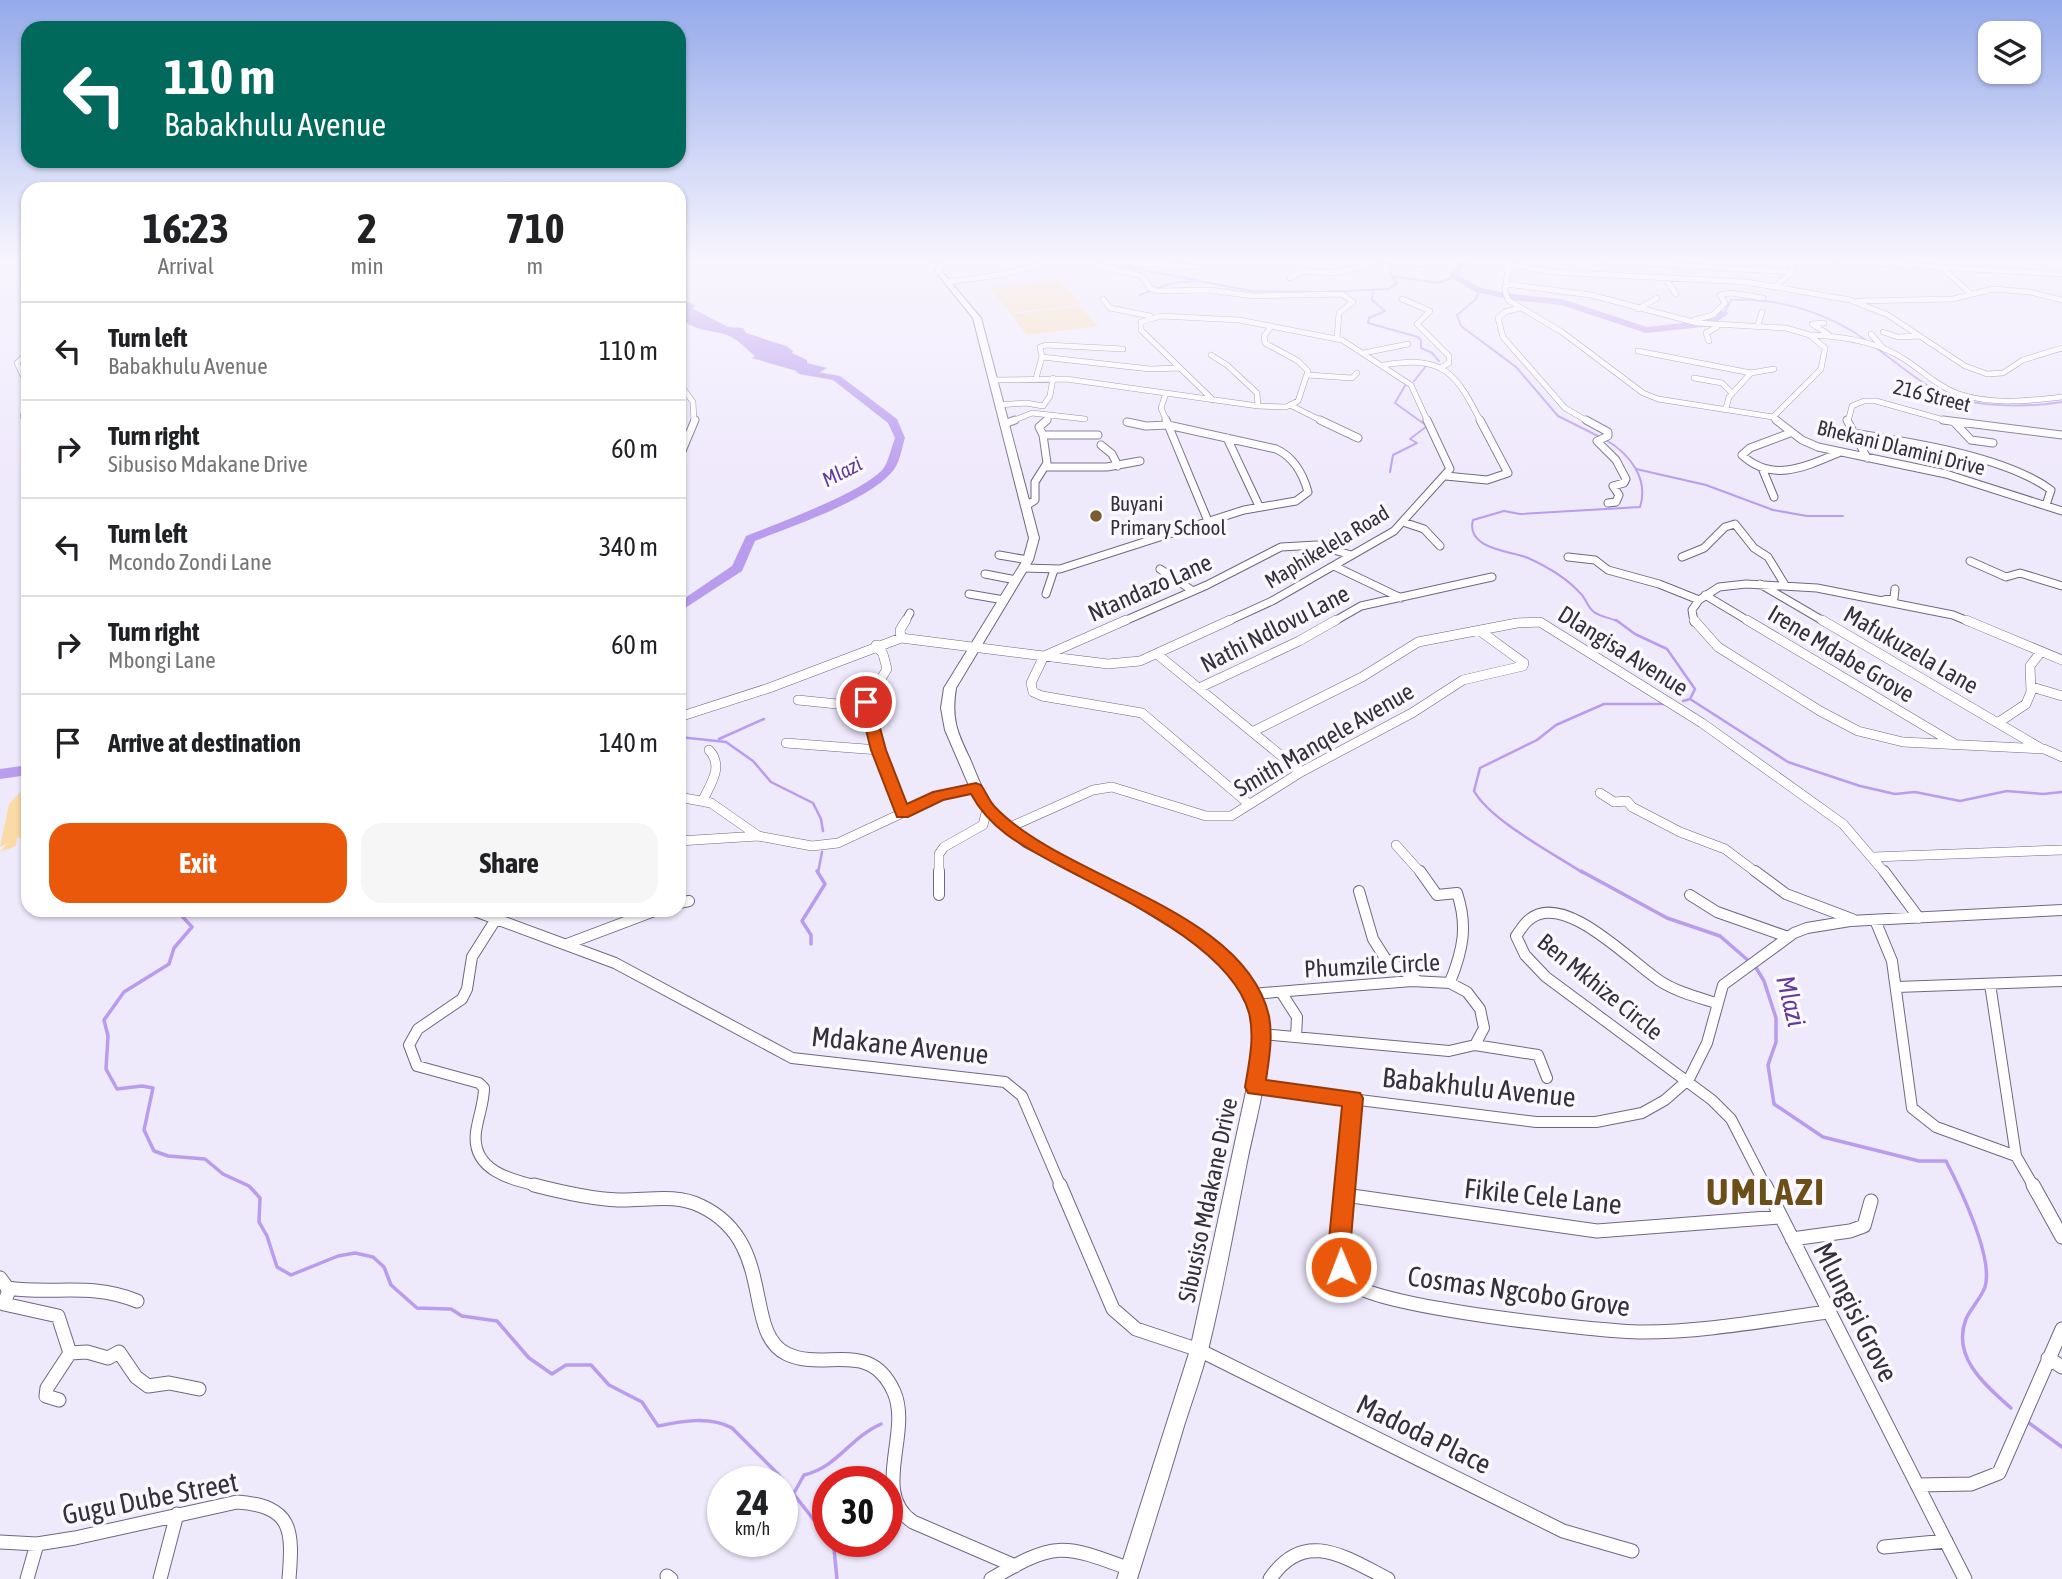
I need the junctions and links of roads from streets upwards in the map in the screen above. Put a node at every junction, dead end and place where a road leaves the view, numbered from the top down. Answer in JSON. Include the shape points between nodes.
{"nodes":[{"id":1,"x":1871,"y":334,"type":"dead end"},
{"id":2,"x":981,"y":335,"type":"edge"},
{"id":3,"x":1146,"y":335,"type":"edge"},
{"id":4,"x":1265,"y":335,"type":"edge"},
{"id":5,"x":1319,"y":335,"type":"edge"},
{"id":6,"x":1337,"y":335,"type":"edge"},
{"id":7,"x":1428,"y":335,"type":"edge"},
{"id":8,"x":1502,"y":335,"type":"edge"},
{"id":9,"x":1566,"y":335,"type":"edge"},
{"id":10,"x":1707,"y":335,"type":"edge"},
{"id":11,"x":1810,"y":335,"type":"joint"},
{"id":12,"x":1830,"y":335,"type":"joint"},
{"id":13,"x":1891,"y":335,"type":"edge"},
{"id":14,"x":1920,"y":336,"type":"joint"},
{"id":15,"x":1337,"y":338,"type":"junction"},
{"id":16,"x":1709,"y":341,"type":"dead end"},
{"id":17,"x":1408,"y":344,"type":"dead end"},
{"id":18,"x":2062,"y":348,"type":"edge"},
{"id":19,"x":1123,"y":349,"type":"dead end"},
{"id":20,"x":1883,"y":349,"type":"junction"},
{"id":21,"x":1638,"y":351,"type":"dead end"},
{"id":22,"x":1364,"y":353,"type":"junction"},
{"id":23,"x":1211,"y":355,"type":"dead end"},
{"id":24,"x":1042,"y":356,"type":"junction"},
{"id":25,"x":1384,"y":365,"type":"junction"},
{"id":26,"x":1180,"y":368,"type":"junction"},
{"id":27,"x":1440,"y":368,"type":"junction"},
{"id":28,"x":1774,"y":369,"type":"dead end"},
{"id":29,"x":1357,"y":373,"type":"dead end"},
{"id":30,"x":1751,"y":373,"type":"junction"},
{"id":31,"x":1308,"y":375,"type":"junction"},
{"id":32,"x":1036,"y":378,"type":"junction"},
{"id":33,"x":1053,"y":378,"type":"junction"},
{"id":34,"x":1694,"y":378,"type":"dead end"},
{"id":35,"x":993,"y":380,"type":"junction"},
{"id":36,"x":686,"y":392,"type":"edge"},
{"id":37,"x":1166,"y":393,"type":"junction"},
{"id":38,"x":1687,"y":393,"type":"dead end"},
{"id":39,"x":1732,"y":393,"type":"junction"},
{"id":40,"x":2062,"y":397,"type":"edge"},
{"id":41,"x":1213,"y":400,"type":"junction"},
{"id":42,"x":999,"y":405,"type":"junction"},
{"id":43,"x":1258,"y":406,"type":"junction"},
{"id":44,"x":1292,"y":406,"type":"junction"},
{"id":45,"x":1725,"y":408,"type":"junction"},
{"id":46,"x":1049,"y":416,"type":"junction"},
{"id":47,"x":1773,"y":417,"type":"junction"},
{"id":48,"x":1084,"y":419,"type":"dead end"},
{"id":49,"x":1127,"y":422,"type":"dead end"},
{"id":50,"x":1954,"y":422,"type":"junction"},
{"id":51,"x":1004,"y":424,"type":"junction"},
{"id":52,"x":1168,"y":425,"type":"junction"},
{"id":53,"x":1790,"y":433,"type":"junction"},
{"id":54,"x":1853,"y":433,"type":"junction"},
{"id":55,"x":1043,"y":435,"type":"junction"},
{"id":56,"x":1098,"y":435,"type":"dead end"},
{"id":57,"x":2062,"y":435,"type":"edge"},
{"id":58,"x":1227,"y":438,"type":"junction"},
{"id":59,"x":1358,"y":438,"type":"dead end"},
{"id":60,"x":1993,"y":443,"type":"dead end"},
{"id":61,"x":1101,"y":445,"type":"dead end"},
{"id":62,"x":686,"y":446,"type":"edge"},
{"id":63,"x":1838,"y":453,"type":"junction"},
{"id":64,"x":1867,"y":457,"type":"junction"},
{"id":65,"x":1140,"y":461,"type":"dead end"},
{"id":66,"x":1118,"y":466,"type":"junction"},
{"id":67,"x":1046,"y":467,"type":"junction"},
{"id":68,"x":1762,"y":468,"type":"junction"},
{"id":69,"x":1446,"y":476,"type":"junction"},
{"id":70,"x":1774,"y":497,"type":"dead end"},
{"id":71,"x":1608,"y":502,"type":"dead end"},
{"id":72,"x":2046,"y":505,"type":"junction"},
{"id":73,"x":1026,"y":506,"type":"junction"},
{"id":74,"x":1259,"y":506,"type":"junction"},
{"id":75,"x":2062,"y":511,"type":"edge"},
{"id":76,"x":1208,"y":521,"type":"junction"},
{"id":77,"x":1403,"y":522,"type":"junction"},
{"id":78,"x":1440,"y":546,"type":"dead end"},
{"id":79,"x":999,"y":555,"type":"dead end"},
{"id":80,"x":1351,"y":555,"type":"junction"},
{"id":81,"x":1568,"y":557,"type":"dead end"},
{"id":82,"x":1682,"y":557,"type":"dead end"},
{"id":83,"x":1970,"y":561,"type":"dead end"},
{"id":84,"x":1334,"y":566,"type":"junction"},
{"id":85,"x":1023,"y":569,"type":"junction"},
{"id":86,"x":1160,"y":569,"type":"dead end"},
{"id":87,"x":1054,"y":570,"type":"junction"},
{"id":88,"x":985,"y":574,"type":"dead end"},
{"id":89,"x":1492,"y":577,"type":"dead end"},
{"id":90,"x":1760,"y":584,"type":"junction"},
{"id":91,"x":1785,"y":585,"type":"junction"},
{"id":92,"x":2062,"y":586,"type":"edge"},
{"id":93,"x":1895,"y":589,"type":"dead end"},
{"id":94,"x":1193,"y":591,"type":"junction"},
{"id":95,"x":969,"y":594,"type":"dead end"},
{"id":96,"x":1046,"y":594,"type":"dead end"},
{"id":97,"x":1702,"y":597,"type":"junction"},
{"id":98,"x":1401,"y":598,"type":"junction"},
{"id":99,"x":1004,"y":600,"type":"junction"},
{"id":100,"x":1879,"y":601,"type":"junction"},
{"id":101,"x":910,"y":613,"type":"dead end"},
{"id":102,"x":1480,"y":631,"type":"junction"},
{"id":103,"x":901,"y":638,"type":"junction"},
{"id":104,"x":876,"y":646,"type":"junction"},
{"id":105,"x":975,"y":647,"type":"junction"},
{"id":106,"x":2040,"y":653,"type":"junction"},
{"id":107,"x":1157,"y":654,"type":"junction"},
{"id":108,"x":1044,"y":656,"type":"junction"},
{"id":109,"x":2062,"y":660,"type":"edge"},
{"id":110,"x":2032,"y":687,"type":"junction"},
{"id":111,"x":1199,"y":688,"type":"junction"},
{"id":112,"x":2062,"y":696,"type":"edge"},
{"id":113,"x":799,"y":701,"type":"dead end"},
{"id":114,"x":866,"y":702,"type":"junction"},
{"id":115,"x":686,"y":715,"type":"edge"},
{"id":116,"x":1999,"y":722,"type":"junction"},
{"id":117,"x":1252,"y":732,"type":"junction"},
{"id":118,"x":786,"y":743,"type":"dead end"},
{"id":119,"x":1957,"y":745,"type":"junction"},
{"id":120,"x":709,"y":750,"type":"dead end"},
{"id":121,"x":879,"y":750,"type":"junction"},
{"id":122,"x":2044,"y":750,"type":"junction"},
{"id":123,"x":2062,"y":757,"type":"edge"},
{"id":124,"x":1301,"y":772,"type":"junction"},
{"id":125,"x":976,"y":788,"type":"junction"},
{"id":126,"x":1600,"y":793,"type":"dead end"},
{"id":127,"x":686,"y":798,"type":"edge"},
{"id":128,"x":703,"y":800,"type":"junction"},
{"id":129,"x":1249,"y":804,"type":"junction"},
{"id":130,"x":987,"y":809,"type":"junction"},
{"id":131,"x":902,"y":813,"type":"junction"},
{"id":132,"x":1008,"y":828,"type":"junction"},
{"id":133,"x":758,"y":836,"type":"junction"},
{"id":134,"x":686,"y":841,"type":"edge"},
{"id":135,"x":1396,"y":845,"type":"dead end"},
{"id":136,"x":2062,"y":850,"type":"edge"},
{"id":137,"x":1872,"y":857,"type":"junction"},
{"id":138,"x":1359,"y":891,"type":"dead end"},
{"id":139,"x":939,"y":895,"type":"dead end"},
{"id":140,"x":1690,"y":895,"type":"dead end"},
{"id":141,"x":2062,"y":910,"type":"edge"},
{"id":142,"x":491,"y":917,"type":"edge"},
{"id":143,"x":638,"y":917,"type":"edge"},
{"id":144,"x":1919,"y":918,"type":"junction"},
{"id":145,"x":496,"y":919,"type":"junction"},
{"id":146,"x":1875,"y":920,"type":"junction"},
{"id":147,"x":1857,"y":921,"type":"junction"},
{"id":148,"x":1788,"y":937,"type":"junction"},
{"id":149,"x":566,"y":944,"type":"junction"},
{"id":150,"x":1419,"y":980,"type":"junction"},
{"id":151,"x":2062,"y":981,"type":"edge"},
{"id":152,"x":1450,"y":982,"type":"junction"},
{"id":153,"x":1990,"y":984,"type":"junction"},
{"id":154,"x":1898,"y":987,"type":"junction"},
{"id":155,"x":1281,"y":992,"type":"junction"},
{"id":156,"x":1252,"y":995,"type":"junction"},
{"id":157,"x":1716,"y":1003,"type":"junction"},
{"id":158,"x":1262,"y":1034,"type":"junction"},
{"id":159,"x":1296,"y":1037,"type":"junction"},
{"id":160,"x":1475,"y":1045,"type":"junction"},
{"id":161,"x":1547,"y":1077,"type":"dead end"},
{"id":162,"x":1689,"y":1079,"type":"junction"},
{"id":163,"x":1255,"y":1087,"type":"junction"},
{"id":164,"x":1353,"y":1098,"type":"junction"},
{"id":165,"x":2017,"y":1156,"type":"junction"},
{"id":166,"x":1345,"y":1195,"type":"junction"},
{"id":167,"x":1871,"y":1201,"type":"dead end"},
{"id":168,"x":1780,"y":1217,"type":"junction"},
{"id":169,"x":2062,"y":1237,"type":"edge"},
{"id":170,"x":1792,"y":1239,"type":"junction"},
{"id":171,"x":4,"y":1283,"type":"edge"},
{"id":172,"x":137,"y":1301,"type":"dead end"},
{"id":173,"x":1828,"y":1312,"type":"junction"},
{"id":174,"x":2062,"y":1329,"type":"edge"},
{"id":175,"x":1199,"y":1350,"type":"junction"},
{"id":176,"x":70,"y":1353,"type":"junction"},
{"id":177,"x":2048,"y":1358,"type":"junction"},
{"id":178,"x":2062,"y":1367,"type":"edge"},
{"id":179,"x":199,"y":1389,"type":"dead end"},
{"id":180,"x":59,"y":1400,"type":"dead end"},
{"id":181,"x":1917,"y":1485,"type":"junction"},
{"id":182,"x":177,"y":1514,"type":"junction"},
{"id":183,"x":1946,"y":1541,"type":"junction"},
{"id":184,"x":0,"y":1542,"type":"edge"},
{"id":185,"x":37,"y":1544,"type":"junction"},
{"id":186,"x":1884,"y":1547,"type":"dead end"},
{"id":187,"x":1632,"y":1551,"type":"dead end"},
{"id":188,"x":1015,"y":1566,"type":"junction"},
{"id":189,"x":1129,"y":1574,"type":"edge"},
{"id":190,"x":27,"y":1579,"type":"edge"},
{"id":191,"x":160,"y":1579,"type":"edge"},
{"id":192,"x":289,"y":1579,"type":"edge"},
{"id":193,"x":991,"y":1579,"type":"edge"},
{"id":194,"x":1270,"y":1579,"type":"edge"},
{"id":195,"x":1388,"y":1579,"type":"edge"},
{"id":196,"x":1965,"y":1579,"type":"edge"}],
"edges":[{"from":1,"to":20,"type":"street"},
{"from":2,"to":35,"type":"street","name":"Sibusiso Mdakane Drive"},
{"from":3,"to":26,"type":"street"},
{"from":4,"to":31,"type":"street","via":[[1265,343],[1302,364]]},
{"from":5,"to":15,"type":"street"},
{"from":6,"to":15,"type":"street"},
{"from":7,"to":27,"type":"street","via":[[1450,356],[1449,363]]},
{"from":8,"to":71,"type":"street","via":[[1565,408],[1608,432],[1598,439],[1626,479],[1613,486],[1619,495],[1616,502]]},
{"from":9,"to":45,"type":"street","via":[[1643,394]]},
{"from":10,"to":16,"type":"street"},
{"from":11,"to":12,"type":"street"},
{"from":11,"to":47,"type":"street","name":"Bhekani Dlamini Drive","via":[[1825,348],[1824,362]]},
{"from":12,"to":20,"type":"street"},
{"from":13,"to":14,"type":"street"},
{"from":14,"to":18,"type":"street","via":[[1969,368],[1990,374]]},
{"from":15,"to":22,"type":"street"},
{"from":17,"to":22,"type":"street"},
{"from":19,"to":24,"type":"street","via":[[1049,345],[1040,347]]},
{"from":20,"to":40,"type":"street","via":[[1964,396]]},
{"from":21,"to":30,"type":"street"},
{"from":22,"to":25,"type":"street"},
{"from":23,"to":43,"type":"street","via":[[1257,393]]},
{"from":24,"to":26,"type":"street","via":[[1154,370]]},
{"from":24,"to":32,"type":"street"},
{"from":25,"to":27,"type":"street","via":[[1413,361]]},
{"from":25,"to":69,"type":"street","via":[[1415,390],[1449,463]]},
{"from":26,"to":41,"type":"street"},
{"from":27,"to":69,"type":"street","via":[[1462,385],[1508,473],[1494,479]]},
{"from":28,"to":30,"type":"street"},
{"from":29,"to":31,"type":"street","via":[[1352,378]]},
{"from":30,"to":39,"type":"street"},
{"from":31,"to":44,"type":"street"},
{"from":32,"to":33,"type":"street"},
{"from":32,"to":35,"type":"street"},
{"from":33,"to":37,"type":"street"},
{"from":33,"to":42,"type":"street","via":[[1043,406]]},
{"from":34,"to":39,"type":"street","via":[[1722,383]]},
{"from":35,"to":42,"type":"street","name":"Sibusiso Mdakane Drive"},
{"from":36,"to":62,"type":"street","via":[[696,420]]},
{"from":37,"to":41,"type":"street"},
{"from":37,"to":52,"type":"street","via":[[1160,406]]},
{"from":38,"to":45,"type":"street","via":[[1688,399]]},
{"from":39,"to":45,"type":"street"},
{"from":41,"to":43,"type":"street"},
{"from":42,"to":51,"type":"street","name":"Sibusiso Mdakane Drive"},
{"from":43,"to":44,"type":"street"},
{"from":44,"to":59,"type":"street"},
{"from":45,"to":47,"type":"street"},
{"from":46,"to":48,"type":"street"},
{"from":46,"to":51,"type":"street","via":[[1031,414]]},
{"from":46,"to":55,"type":"street","via":[[1039,427]]},
{"from":47,"to":53,"type":"street","name":"Bhekani Dlamini Drive"},
{"from":49,"to":52,"type":"street"},
{"from":50,"to":54,"type":"street","name":"216 Street","via":[[1888,403],[1863,401],[1849,412]]},
{"from":50,"to":57,"type":"street","name":"216 Street"},
{"from":50,"to":60,"type":"street","via":[[1971,440]]},
{"from":51,"to":73,"type":"street","name":"Sibusiso Mdakane Drive"},
{"from":52,"to":58,"type":"street"},
{"from":52,"to":76,"type":"street"},
{"from":53,"to":63,"type":"street","name":"Bhekani Dlamini Drive"},
{"from":53,"to":68,"type":"street","via":[[1742,453],[1745,460]]},
{"from":54,"to":64,"type":"street"},
{"from":54,"to":72,"type":"street","via":[[1933,448],[2035,478],[2052,490]]},
{"from":55,"to":56,"type":"street"},
{"from":55,"to":67,"type":"street"},
{"from":58,"to":74,"type":"street"},
{"from":58,"to":74,"type":"street","via":[[1283,451],[1308,488],[1306,496],[1296,501]]},
{"from":61,"to":66,"type":"street"},
{"from":63,"to":64,"type":"street","name":"Bhekani Dlamini Drive"},
{"from":63,"to":68,"type":"street","via":[[1792,472]]},
{"from":64,"to":72,"type":"street","name":"Bhekani Dlamini Drive","via":[[1919,467]]},
{"from":65,"to":66,"type":"street"},
{"from":66,"to":67,"type":"street"},
{"from":67,"to":73,"type":"street","via":[[1035,482],[1035,499]]},
{"from":68,"to":70,"type":"street"},
{"from":69,"to":77,"type":"street","name":"Maphikelela Road"},
{"from":72,"to":75,"type":"street","name":"Bhekani Dlamini Drive"},
{"from":73,"to":85,"type":"street","name":"Sibusiso Mdakane Drive","via":[[1034,538]]},
{"from":74,"to":76,"type":"street"},
{"from":76,"to":87,"type":"street"},
{"from":77,"to":78,"type":"street","via":[[1424,529]]},
{"from":77,"to":80,"type":"street","name":"Maphikelela Road"},
{"from":79,"to":85,"type":"street"},
{"from":80,"to":84,"type":"street","name":"Maphikelela Road"},
{"from":80,"to":94,"type":"street","name":"Ntandazo Lane","via":[[1317,545],[1287,546]]},
{"from":81,"to":97,"type":"street","via":[[1595,560],[1608,570]]},
{"from":82,"to":91,"type":"street","via":[[1705,547],[1728,524],[1737,526],[1754,548],[1768,557]]},
{"from":83,"to":92,"type":"street","via":[[2006,577],[2020,573]]},
{"from":84,"to":98,"type":"street"},
{"from":84,"to":107,"type":"street","name":"Maphikelela Road","via":[[1253,611]]},
{"from":85,"to":87,"type":"street"},
{"from":85,"to":88,"type":"street"},
{"from":85,"to":99,"type":"street","name":"Sibusiso Mdakane Drive"},
{"from":86,"to":94,"type":"street"},
{"from":87,"to":96,"type":"street"},
{"from":89,"to":98,"type":"street","name":"Nathi Ndlovu Lane"},
{"from":90,"to":91,"type":"street"},
{"from":90,"to":97,"type":"street","via":[[1719,587]]},
{"from":90,"to":116,"type":"street","name":"Mafukuzela Lane"},
{"from":91,"to":100,"type":"street"},
{"from":93,"to":100,"type":"street","via":[[1894,598]]},
{"from":94,"to":108,"type":"street","name":"Ntandazo Lane"},
{"from":95,"to":99,"type":"street"},
{"from":97,"to":119,"type":"street","name":"Irene Mdabe Grove"},
{"from":97,"to":119,"type":"street","via":[[1692,616],[1707,638],[1839,722],[1903,743]]},
{"from":98,"to":111,"type":"street","name":"Nathi Ndlovu Lane","via":[[1362,606]]},
{"from":99,"to":105,"type":"street","name":"Sibusiso Mdakane Drive"},
{"from":100,"to":106,"type":"street","via":[[1959,617]]},
{"from":101,"to":103,"type":"street"},
{"from":102,"to":117,"type":"street","name":"Dlangisa Avenue","via":[[1412,645],[1362,677]]},
{"from":102,"to":124,"type":"street","name":"Smith Manqele Avenue","via":[[1519,657],[1523,666],[1463,680],[1412,713]]},
{"from":102,"to":137,"type":"street","name":"Dlangisa Avenue","via":[[1526,622],[1552,627],[1710,728],[1843,824]]},
{"from":103,"to":104,"type":"street"},
{"from":103,"to":105,"type":"street"},
{"from":104,"to":114,"type":"street","via":[[889,662]]},
{"from":104,"to":115,"type":"street"},
{"from":105,"to":108,"type":"street","name":"Maphikelela Road"},
{"from":105,"to":125,"type":"street","name":"Sibusiso Mdakane Drive","via":[[950,688],[947,711]]},
{"from":106,"to":109,"type":"street"},
{"from":106,"to":110,"type":"street","via":[[2030,666]]},
{"from":107,"to":108,"type":"street","name":"Maphikelela Road","via":[[1117,664]]},
{"from":107,"to":111,"type":"street"},
{"from":108,"to":129,"type":"street","via":[[1031,683],[1037,695],[1142,713]]},
{"from":110,"to":112,"type":"street"},
{"from":110,"to":116,"type":"street","via":[[2023,708]]},
{"from":111,"to":117,"type":"street"},
{"from":113,"to":114,"type":"street"},
{"from":114,"to":121,"type":"street"},
{"from":116,"to":122,"type":"street","name":"Mafukuzela Lane"},
{"from":117,"to":124,"type":"street"},
{"from":118,"to":121,"type":"street"},
{"from":119,"to":122,"type":"street"},
{"from":120,"to":128,"type":"street","via":[[718,764]]},
{"from":121,"to":131,"type":"street"},
{"from":122,"to":123,"type":"street"},
{"from":124,"to":129,"type":"street","name":"Smith Manqele Avenue"},
{"from":125,"to":130,"type":"street","name":"Sibusiso Mdakane Drive"},
{"from":125,"to":131,"type":"street","via":[[939,796]]},
{"from":126,"to":147,"type":"street","via":[[1614,802],[1627,801],[1681,832],[1725,849],[1786,894]]},
{"from":127,"to":128,"type":"street"},
{"from":128,"to":133,"type":"street"},
{"from":129,"to":132,"type":"street","name":"Smith Manqele Avenue","via":[[1231,816],[1215,818],[1122,788],[1102,788]]},
{"from":130,"to":132,"type":"street","name":"Sibusiso Mdakane Drive"},
{"from":130,"to":139,"type":"street","via":[[983,825],[939,854]]},
{"from":131,"to":133,"type":"street","via":[[851,839],[825,845]]},
{"from":132,"to":156,"type":"street","name":"Sibusiso Mdakane Drive","via":[[1199,938],[1236,969]]},
{"from":133,"to":134,"type":"street"},
{"from":135,"to":152,"type":"street","via":[[1427,876],[1437,895],[1459,896],[1465,940]]},
{"from":136,"to":137,"type":"street"},
{"from":137,"to":144,"type":"street","name":"Dlangisa Avenue"},
{"from":138,"to":150,"type":"street","via":[[1373,939],[1385,958]]},
{"from":140,"to":148,"type":"street","via":[[1717,912]]},
{"from":141,"to":144,"type":"street","name":"Babakhulu Avenue"},
{"from":142,"to":145,"type":"street","name":"Mdakane Avenue"},
{"from":143,"to":149,"type":"street"},
{"from":144,"to":146,"type":"street","name":"Babakhulu Avenue"},
{"from":145,"to":149,"type":"street","name":"Mdakane Avenue"},
{"from":145,"to":188,"type":"street","via":[[472,957],[469,987],[463,998],[425,1023],[409,1045],[417,1066],[484,1088],[476,1142],[488,1167],[501,1175],[606,1200],[679,1198],[698,1202],[717,1215],[749,1251],[765,1332],[775,1346],[803,1358],[858,1358],[888,1381],[896,1396],[894,1475],[901,1513]]},
{"from":146,"to":147,"type":"street","name":"Babakhulu Avenue"},
{"from":146,"to":154,"type":"street"},
{"from":147,"to":148,"type":"street","name":"Babakhulu Avenue","via":[[1807,928]]},
{"from":148,"to":157,"type":"street","name":"Babakhulu Avenue","via":[[1723,985]]},
{"from":149,"to":175,"type":"street","name":"Mdakane Avenue","via":[[630,970],[792,1058],[995,1079],[1015,1088],[1113,1308],[1136,1329]]},
{"from":150,"to":152,"type":"street","name":"Phumzile Circle"},
{"from":150,"to":155,"type":"street","name":"Phumzile Circle"},
{"from":151,"to":153,"type":"street"},
{"from":152,"to":160,"type":"street","name":"Phumzile Circle","via":[[1467,989],[1481,1011]]},
{"from":153,"to":154,"type":"street"},
{"from":153,"to":165,"type":"street"},
{"from":154,"to":165,"type":"street","via":[[1912,1108],[1936,1127]]},
{"from":155,"to":156,"type":"street","name":"Phumzile Circle"},
{"from":155,"to":159,"type":"street","via":[[1297,1017]]},
{"from":156,"to":158,"type":"street","name":"Sibusiso Mdakane Drive"},
{"from":157,"to":162,"type":"street","name":"Babakhulu Avenue","via":[[1707,1043]]},
{"from":157,"to":162,"type":"street","name":"Ben Mkhize Circle","via":[[1661,982],[1572,916],[1534,916],[1516,936],[1519,950],[1534,965],[1610,1027]]},
{"from":158,"to":159,"type":"street"},
{"from":158,"to":163,"type":"street","name":"Sibusiso Mdakane Drive"},
{"from":159,"to":160,"type":"street","via":[[1449,1051]]},
{"from":160,"to":161,"type":"street","via":[[1538,1055]]},
{"from":162,"to":164,"type":"street","name":"Babakhulu Avenue","via":[[1642,1113],[1570,1124]]},
{"from":162,"to":168,"type":"street","name":"Mlungisi Grove","via":[[1731,1119]]},
{"from":163,"to":164,"type":"street","name":"Babakhulu Avenue"},
{"from":163,"to":175,"type":"street","name":"Sibusiso Mdakane Drive"},
{"from":164,"to":166,"type":"street","name":"Cosmas Ngcobo Grove"},
{"from":165,"to":169,"type":"street"},
{"from":166,"to":168,"type":"street","name":"Fikile Cele Lane","via":[[1597,1231]]},
{"from":166,"to":173,"type":"street","name":"Cosmas Ngcobo Grove","via":[[1341,1267],[1357,1288],[1372,1294],[1616,1332],[1660,1332]]},
{"from":167,"to":170,"type":"street","via":[[1864,1226]]},
{"from":168,"to":170,"type":"street","name":"Mlungisi Grove"},
{"from":170,"to":173,"type":"street","name":"Mlungisi Grove"},
{"from":171,"to":172,"type":"street","via":[[27,1292],[84,1287],[116,1290]]},
{"from":171,"to":176,"type":"street","via":[[4,1304],[58,1316]]},
{"from":173,"to":181,"type":"street","name":"Mlungisi Grove"},
{"from":174,"to":177,"type":"street"},
{"from":175,"to":187,"type":"street","name":"Madoda Place","via":[[1563,1531]]},
{"from":175,"to":189,"type":"street","name":"Sibusiso Mdakane Drive"},
{"from":176,"to":179,"type":"street","via":[[108,1358],[119,1352],[135,1377],[148,1386],[169,1383]]},
{"from":176,"to":180,"type":"street","via":[[47,1388],[46,1396]]},
{"from":177,"to":178,"type":"street"},
{"from":177,"to":181,"type":"street","via":[[1999,1473],[1979,1483]]},
{"from":181,"to":183,"type":"street","name":"Mlungisi Grove"},
{"from":182,"to":185,"type":"street","name":"Gugu Dube Street"},
{"from":182,"to":191,"type":"street"},
{"from":182,"to":192,"type":"street","name":"Gugu Dube Street","via":[[237,1502],[268,1505],[279,1511],[291,1534]]},
{"from":183,"to":186,"type":"street"},
{"from":183,"to":196,"type":"street","name":"Mlungisi Grove"},
{"from":184,"to":185,"type":"street","name":"Gugu Dube Street"},
{"from":185,"to":190,"type":"street"},
{"from":188,"to":189,"type":"street","via":[[1059,1548],[1076,1550]]},
{"from":188,"to":193,"type":"street"},
{"from":194,"to":195,"type":"street","via":[[1283,1558],[1319,1550],[1340,1555]]}]}
